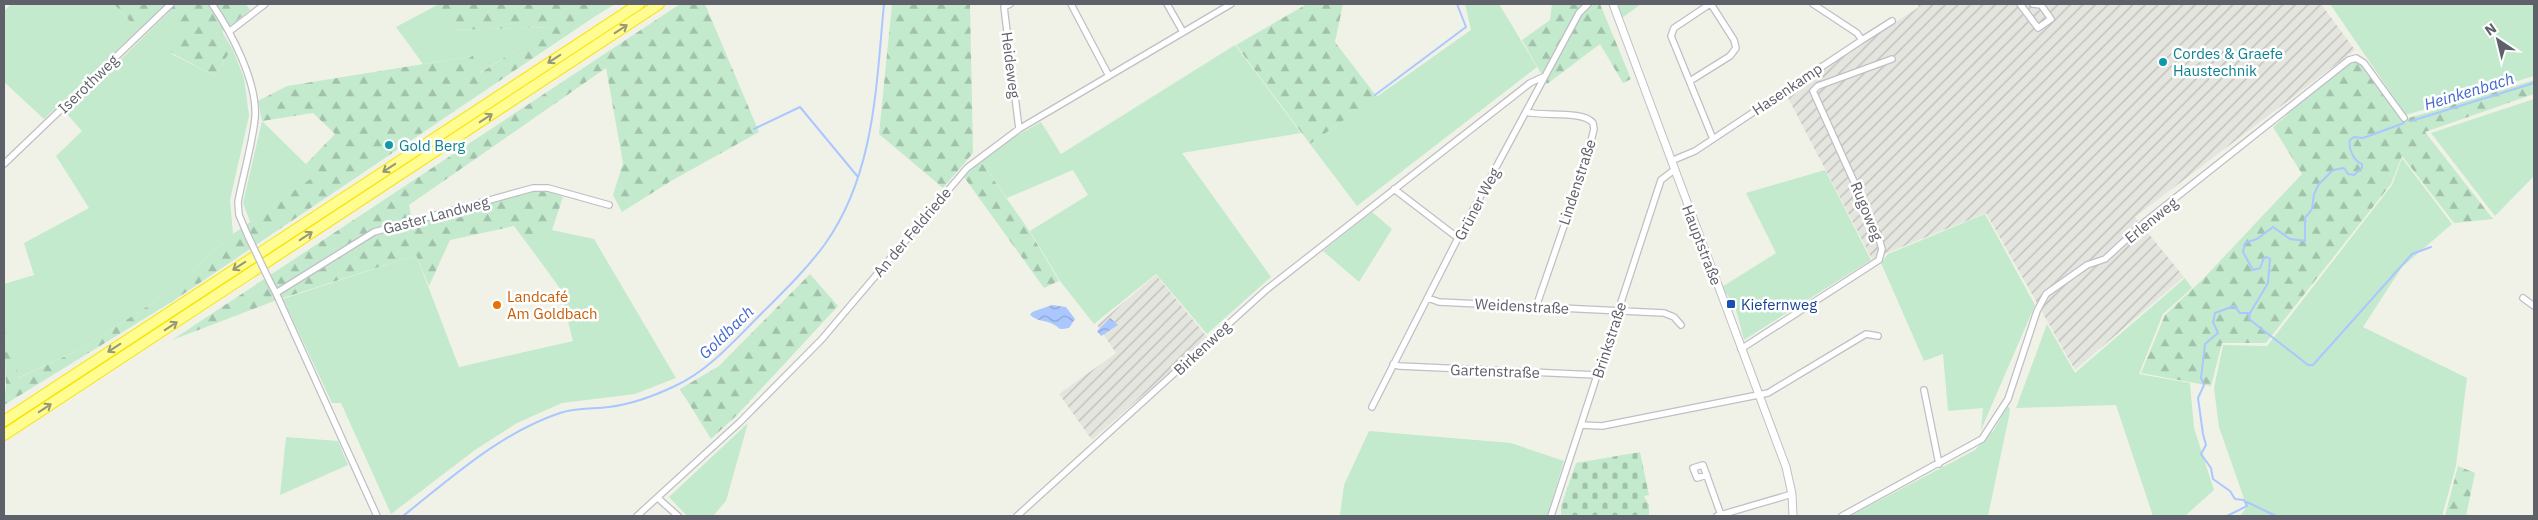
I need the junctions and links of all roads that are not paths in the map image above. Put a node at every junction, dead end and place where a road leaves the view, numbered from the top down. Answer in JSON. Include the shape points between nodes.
{"nodes":[{"id":1,"x":171,"y":4,"type":"edge"},
{"id":2,"x":212,"y":4,"type":"edge"},
{"id":3,"x":265,"y":4,"type":"edge"},
{"id":4,"x":639,"y":4,"type":"edge"},
{"id":5,"x":659,"y":4,"type":"edge"},
{"id":6,"x":1010,"y":4,"type":"edge"},
{"id":7,"x":1071,"y":4,"type":"edge"},
{"id":8,"x":1167,"y":4,"type":"edge"},
{"id":9,"x":1231,"y":4,"type":"edge"},
{"id":10,"x":1588,"y":4,"type":"edge"},
{"id":11,"x":1612,"y":4,"type":"edge"},
{"id":12,"x":1710,"y":4,"type":"edge"},
{"id":13,"x":1813,"y":4,"type":"edge"},
{"id":14,"x":2020,"y":4,"type":"edge"},
{"id":15,"x":2033,"y":4,"type":"edge"},
{"id":16,"x":1892,"y":22,"type":"dead end"},
{"id":17,"x":230,"y":31,"type":"junction"},
{"id":18,"x":1183,"y":32,"type":"junction"},
{"id":19,"x":1862,"y":40,"type":"junction"},
{"id":20,"x":1892,"y":59,"type":"dead end"},
{"id":21,"x":1109,"y":76,"type":"junction"},
{"id":22,"x":1545,"y":76,"type":"junction"},
{"id":23,"x":1690,"y":81,"type":"junction"},
{"id":24,"x":1526,"y":112,"type":"junction"},
{"id":25,"x":2404,"y":118,"type":"dead end"},
{"id":26,"x":1019,"y":129,"type":"junction"},
{"id":27,"x":1713,"y":139,"type":"junction"},
{"id":28,"x":1671,"y":161,"type":"junction"},
{"id":29,"x":4,"y":164,"type":"edge"},
{"id":30,"x":1674,"y":170,"type":"junction"},
{"id":31,"x":1394,"y":188,"type":"junction"},
{"id":32,"x":609,"y":205,"type":"dead end"},
{"id":33,"x":1458,"y":238,"type":"junction"},
{"id":34,"x":276,"y":293,"type":"junction"},
{"id":35,"x":1428,"y":298,"type":"junction"},
{"id":36,"x":2523,"y":298,"type":"dead end"},
{"id":37,"x":2534,"y":306,"type":"edge"},
{"id":38,"x":1536,"y":307,"type":"junction"},
{"id":39,"x":1618,"y":311,"type":"junction"},
{"id":40,"x":1681,"y":325,"type":"dead end"},
{"id":41,"x":1878,"y":336,"type":"dead end"},
{"id":42,"x":1741,"y":349,"type":"junction"},
{"id":43,"x":1394,"y":364,"type":"junction"},
{"id":44,"x":1597,"y":375,"type":"junction"},
{"id":45,"x":1924,"y":390,"type":"dead end"},
{"id":46,"x":1759,"y":395,"type":"junction"},
{"id":47,"x":33,"y":402,"type":"junction"},
{"id":48,"x":1372,"y":408,"type":"dead end"},
{"id":49,"x":4,"y":415,"type":"edge"},
{"id":50,"x":4,"y":421,"type":"edge"},
{"id":51,"x":1581,"y":425,"type":"junction"},
{"id":52,"x":4,"y":435,"type":"edge"},
{"id":53,"x":1939,"y":464,"type":"junction"},
{"id":54,"x":1707,"y":475,"type":"dead end"},
{"id":55,"x":1792,"y":494,"type":"junction"},
{"id":56,"x":659,"y":499,"type":"junction"},
{"id":57,"x":377,"y":516,"type":"edge"},
{"id":58,"x":637,"y":516,"type":"edge"},
{"id":59,"x":678,"y":516,"type":"edge"},
{"id":60,"x":1017,"y":516,"type":"edge"},
{"id":61,"x":1551,"y":516,"type":"edge"},
{"id":62,"x":1719,"y":516,"type":"edge"},
{"id":63,"x":1793,"y":516,"type":"edge"},
{"id":64,"x":1842,"y":516,"type":"edge"}],
"edges":[{"from":1,"to":29,"type":"street","name":"Iserothweg"},
{"from":2,"to":17,"type":"street"},
{"from":3,"to":17,"type":"street"},
{"from":4,"to":47,"type":"highway","one_way":true},
{"from":52,"to":5,"type":"highway","one_way":true},
{"from":6,"to":26,"type":"street","name":"Heideweg","via":[[1004,7]]},
{"from":7,"to":21,"type":"street"},
{"from":8,"to":18,"type":"street"},
{"from":9,"to":18,"type":"street","name":"An der Feldriede"},
{"from":10,"to":22,"type":"street","name":"Grüner Weg","via":[[1579,12]]},
{"from":11,"to":28,"type":"street","name":"Hauptstraße"},
{"from":12,"to":23,"type":"street","via":[[1674,28],[1670,36]]},
{"from":12,"to":23,"type":"street","via":[[1736,48],[1730,56]]},
{"from":13,"to":19,"type":"street","via":[[1857,33]]},
{"from":14,"to":15,"type":"street","via":[[2038,28],[2051,19],[2041,5]]},
{"from":16,"to":19,"type":"street","name":"Hasenkamp"},
{"from":17,"to":34,"type":"street","bridge":true,"via":[[249,77],[255,117],[238,202],[239,215]]},
{"from":18,"to":21,"type":"street","name":"An der Feldriede"},
{"from":19,"to":27,"type":"street","name":"Hasenkamp"},
{"from":20,"to":42,"type":"street","name":"Rugoweg","via":[[1818,86],[1813,91],[1878,235],[1882,248],[1879,260]]},
{"from":21,"to":26,"type":"street","name":"An der Feldriede"},
{"from":22,"to":24,"type":"street","name":"Grüner Weg"},
{"from":22,"to":31,"type":"street","name":"Birkenweg","via":[[1530,83]]},
{"from":23,"to":27,"type":"street"},
{"from":24,"to":33,"type":"street","name":"Grüner Weg"},
{"from":24,"to":38,"type":"street","name":"Lindenstraße","via":[[1585,117],[1593,123],[1594,129],[1585,165]]},
{"from":25,"to":53,"type":"street","name":"Erlenweg","via":[[2364,63],[2356,58],[2344,64],[2104,258],[2087,265],[2046,294],[2036,311],[2008,399],[1990,429],[1974,446]]},
{"from":26,"to":56,"type":"street","name":"An der Feldriede","via":[[967,168],[822,339]]},
{"from":27,"to":28,"type":"street","name":"Hasenkamp"},
{"from":28,"to":30,"type":"street","name":"Hauptstraße"},
{"from":30,"to":39,"type":"street","name":"Brinkstraße","via":[[1661,180]]},
{"from":30,"to":42,"type":"street","name":"Hauptstraße"},
{"from":31,"to":33,"type":"street"},
{"from":31,"to":60,"type":"street","name":"Birkenweg","via":[[1266,290]]},
{"from":32,"to":34,"type":"street","name":"Gaster Landweg","via":[[548,188],[533,188],[374,232]]},
{"from":33,"to":35,"type":"street","name":"Grüner Weg"},
{"from":34,"to":57,"type":"street"},
{"from":35,"to":38,"type":"street","name":"Weidenstraße","via":[[1438,302]]},
{"from":35,"to":43,"type":"street","name":"Grüner Weg"},
{"from":36,"to":37,"type":"street"},
{"from":38,"to":39,"type":"street","name":"Weidenstraße"},
{"from":39,"to":40,"type":"street","name":"Weidenstraße","via":[[1664,313]]},
{"from":39,"to":44,"type":"street","name":"Brinkstraße"},
{"from":41,"to":46,"type":"street","via":[[1866,334],[1773,390]]},
{"from":42,"to":46,"type":"street","name":"Hauptstraße"},
{"from":43,"to":44,"type":"street","name":"Gartenstraße"},
{"from":43,"to":48,"type":"street","name":"Grüner Weg"},
{"from":44,"to":51,"type":"street","name":"Brinkstraße"},
{"from":45,"to":53,"type":"street"},
{"from":46,"to":51,"type":"street","via":[[1602,426]]},
{"from":46,"to":55,"type":"street","name":"Hauptstraße","via":[[1786,467]]},
{"from":47,"to":49,"type":"highway"},
{"from":47,"to":50,"type":"highway"},
{"from":51,"to":61,"type":"street","name":"Brinkstraße"},
{"from":53,"to":64,"type":"street","name":"Erlenweg"},
{"from":54,"to":62,"type":"street"},
{"from":55,"to":62,"type":"street"},
{"from":55,"to":63,"type":"street","name":"Hauptstraße"},
{"from":56,"to":58,"type":"street","name":"An der Feldriede"},
{"from":56,"to":59,"type":"street"}]}
